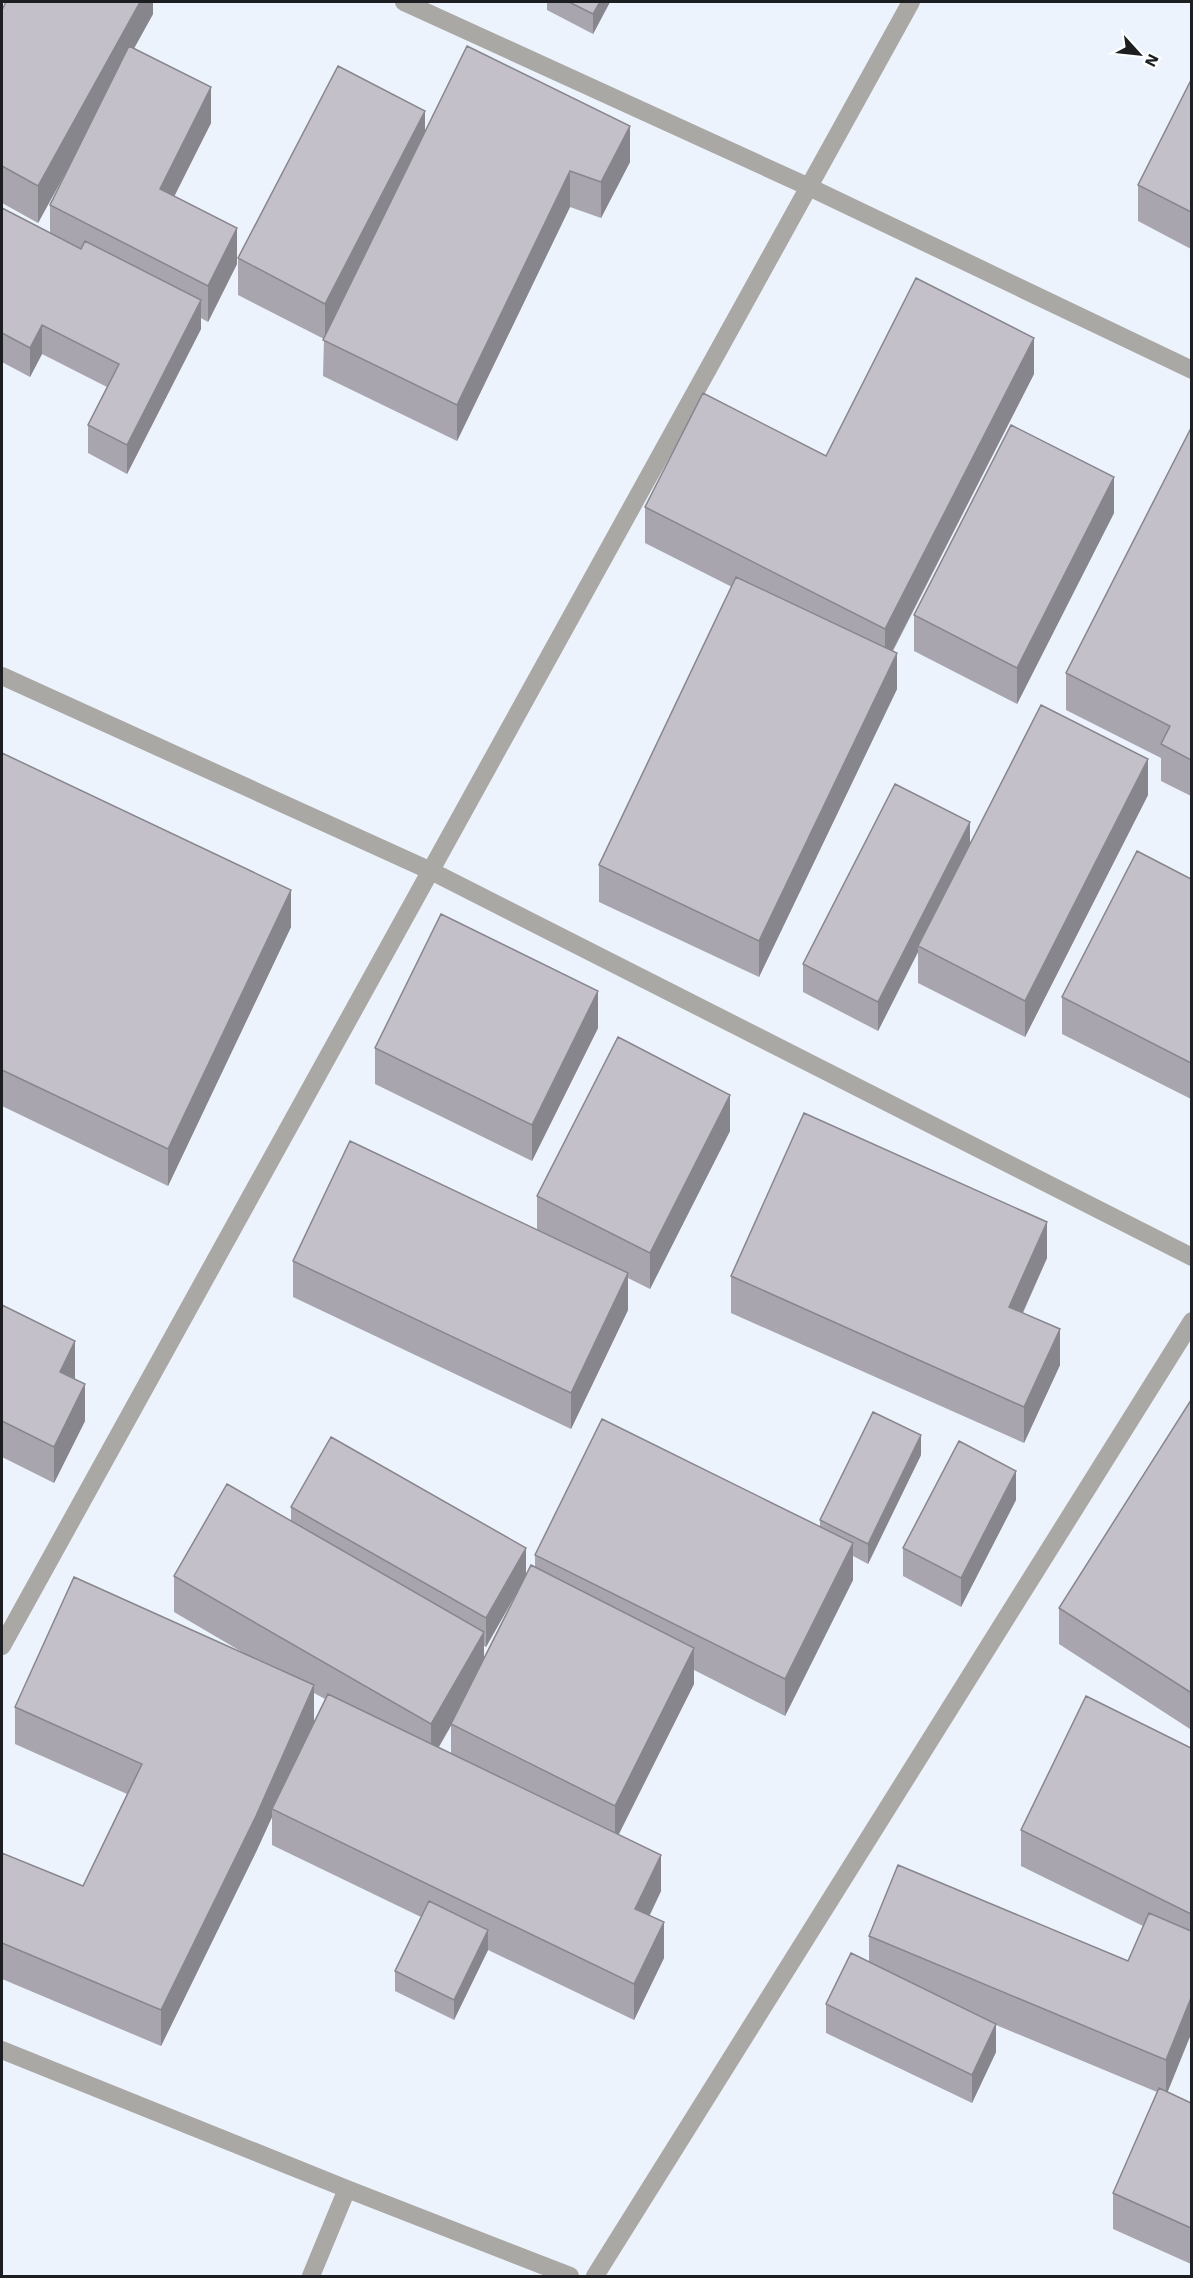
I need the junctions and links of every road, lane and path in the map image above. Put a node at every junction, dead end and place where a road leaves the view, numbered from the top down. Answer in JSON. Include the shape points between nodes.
{"nodes":[{"id":1,"x":404,"y":2,"type":"edge"},
{"id":2,"x":911,"y":2,"type":"edge"},
{"id":3,"x":809,"y":187,"type":"junction"},
{"id":4,"x":1191,"y":370,"type":"edge"},
{"id":5,"x":2,"y":676,"type":"edge"},
{"id":6,"x":431,"y":871,"type":"junction"},
{"id":7,"x":1191,"y":1257,"type":"edge"},
{"id":8,"x":1191,"y":1321,"type":"edge"},
{"id":9,"x":2,"y":1646,"type":"edge"},
{"id":10,"x":2,"y":2050,"type":"edge"},
{"id":11,"x":347,"y":2189,"type":"junction"},
{"id":12,"x":311,"y":2277,"type":"edge"},
{"id":13,"x":570,"y":2277,"type":"edge"},
{"id":14,"x":595,"y":2277,"type":"edge"}],
"edges":[{"from":1,"to":3,"type":"street"},
{"from":2,"to":3,"type":"street"},
{"from":3,"to":4,"type":"street"},
{"from":3,"to":6,"type":"street"},
{"from":5,"to":6,"type":"street"},
{"from":6,"to":7,"type":"street"},
{"from":6,"to":9,"type":"street"},
{"from":8,"to":14,"type":"street"},
{"from":10,"to":11,"type":"street"},
{"from":11,"to":12,"type":"street"},
{"from":11,"to":13,"type":"street"}]}
